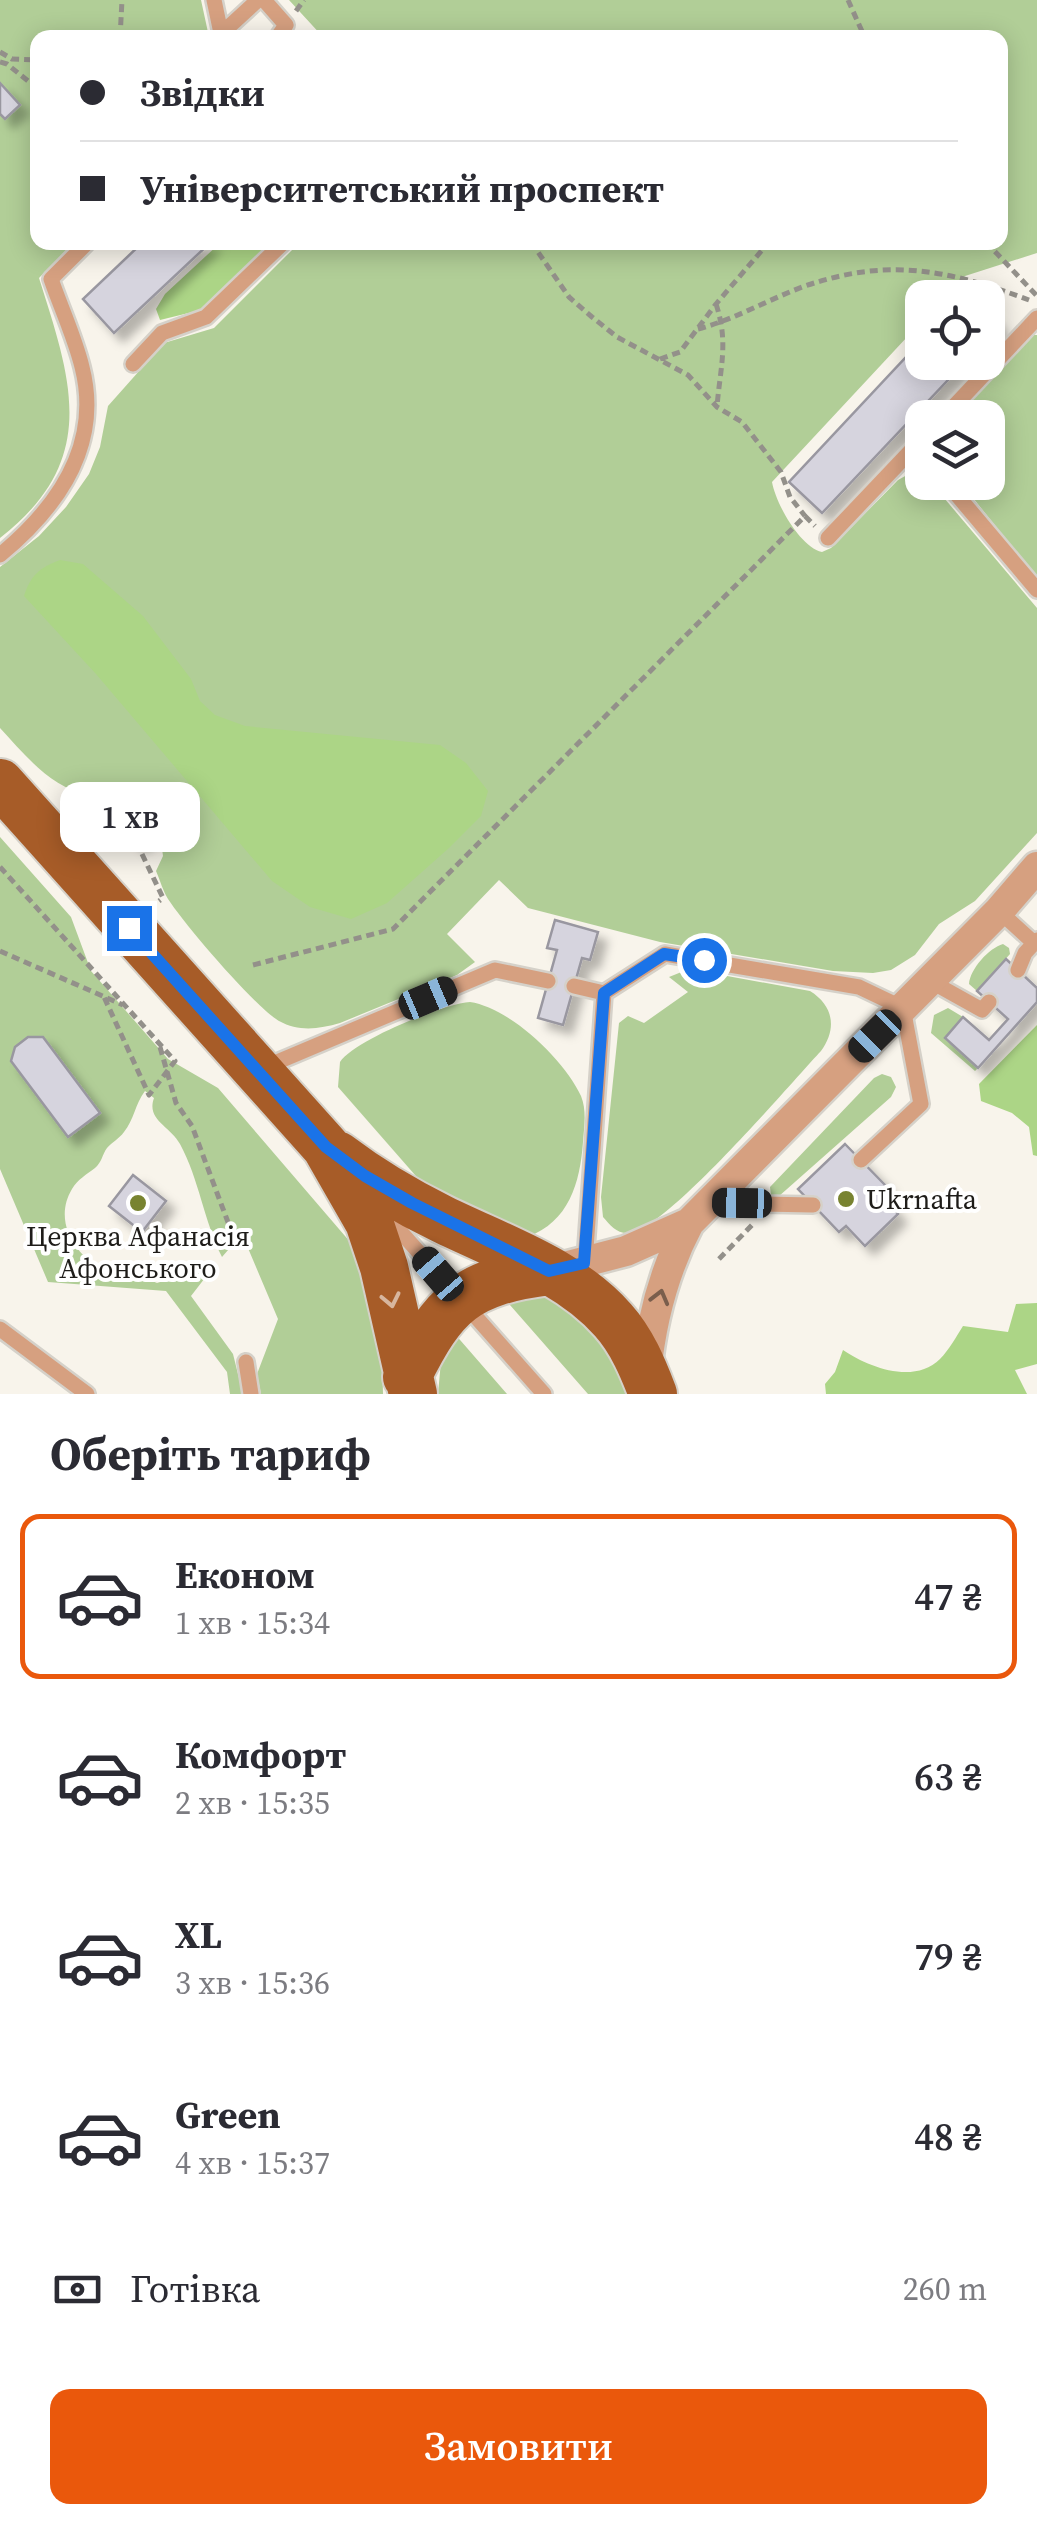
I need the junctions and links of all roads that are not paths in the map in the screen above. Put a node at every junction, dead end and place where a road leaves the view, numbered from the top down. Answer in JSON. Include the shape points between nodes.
{"nodes":[{"id":1,"x":214,"y":0,"type":"edge"},
{"id":2,"x":261,"y":0,"type":"edge"},
{"id":3,"x":221,"y":30,"type":"edge"},
{"id":4,"x":228,"y":30,"type":"edge"},
{"id":5,"x":283,"y":30,"type":"edge"},
{"id":6,"x":80,"y":250,"type":"edge"},
{"id":7,"x":276,"y":250,"type":"edge"},
{"id":8,"x":1037,"y":318,"type":"edge"},
{"id":9,"x":133,"y":364,"type":"dead end"},
{"id":10,"x":959,"y":400,"type":"edge"},
{"id":11,"x":905,"y":461,"type":"edge"},
{"id":12,"x":961,"y":500,"type":"edge"},
{"id":13,"x":828,"y":538,"type":"road end"},
{"id":14,"x":0,"y":555,"type":"edge"},
{"id":15,"x":1037,"y":590,"type":"edge"},
{"id":16,"x":0,"y":783,"type":"edge"},
{"id":17,"x":1037,"y":867,"type":"edge"},
{"id":18,"x":999,"y":910,"type":"junction"},
{"id":19,"x":1035,"y":942,"type":"edge"},
{"id":20,"x":1018,"y":970,"type":"dead end"},
{"id":21,"x":548,"y":981,"type":"dead end"},
{"id":22,"x":930,"y":981,"type":"junction"},
{"id":23,"x":574,"y":986,"type":"dead end"},
{"id":24,"x":604,"y":993,"type":"junction"},
{"id":25,"x":989,"y":1002,"type":"dead end"},
{"id":26,"x":903,"y":1008,"type":"junction"},
{"id":27,"x":258,"y":1070,"type":"junction"},
{"id":28,"x":326,"y":1147,"type":"junction"},
{"id":29,"x":861,"y":1160,"type":"dead end"},
{"id":30,"x":813,"y":1205,"type":"dead end"},
{"id":31,"x":699,"y":1213,"type":"junction"},
{"id":32,"x":567,"y":1267,"type":"junction"},
{"id":33,"x":460,"y":1299,"type":"junction"},
{"id":34,"x":0,"y":1329,"type":"edge"},
{"id":35,"x":246,"y":1362,"type":"dead end"},
{"id":36,"x":410,"y":1385,"type":"edge"},
{"id":37,"x":647,"y":1388,"type":"edge"},
{"id":38,"x":88,"y":1394,"type":"edge"},
{"id":39,"x":251,"y":1394,"type":"edge"},
{"id":40,"x":544,"y":1394,"type":"edge"}],
"edges":[{"from":1,"to":3,"type":"lane"},
{"from":2,"to":4,"type":"lane"},
{"from":2,"to":5,"type":"lane","via":[[286,25]]},
{"from":6,"to":14,"type":"lane","via":[[51,279],[82,369],[88,418],[58,496]]},
{"from":7,"to":9,"type":"lane","via":[[206,317],[162,333]]},
{"from":8,"to":10,"type":"lane"},
{"from":11,"to":13,"type":"lane"},
{"from":12,"to":15,"type":"lane"},
{"from":16,"to":27,"type":"main road"},
{"from":17,"to":18,"type":"street"},
{"from":18,"to":19,"type":"lane"},
{"from":18,"to":22,"type":"street"},
{"from":19,"to":20,"type":"lane"},
{"from":21,"to":27,"type":"lane","via":[[495,970]]},
{"from":22,"to":25,"type":"lane","via":[[982,1010]]},
{"from":22,"to":26,"type":"street"},
{"from":23,"to":24,"type":"lane"},
{"from":24,"to":26,"type":"lane","via":[[664,954],[859,987]]},
{"from":24,"to":32,"type":"lane"},
{"from":26,"to":29,"type":"lane","via":[[921,1104]]},
{"from":26,"to":31,"type":"street"},
{"from":27,"to":28,"type":"main road"},
{"from":28,"to":32,"type":"main road","via":[[398,1196]]},
{"from":28,"to":33,"type":"lane"},
{"from":28,"to":36,"type":"main road","one_way":true,"via":[[373,1233]]},
{"from":30,"to":31,"type":"lane"},
{"from":31,"to":32,"type":"street","via":[[645,1245]]},
{"from":37,"to":31,"type":"street","one_way":true,"via":[[660,1294],[676,1247]]},
{"from":32,"to":33,"type":"main road","via":[[488,1282]]},
{"from":32,"to":37,"type":"main road","via":[[629,1342]]},
{"from":33,"to":36,"type":"main road","via":[[434,1328]]},
{"from":33,"to":40,"type":"lane"},
{"from":34,"to":38,"type":"lane"},
{"from":35,"to":39,"type":"lane"}]}
